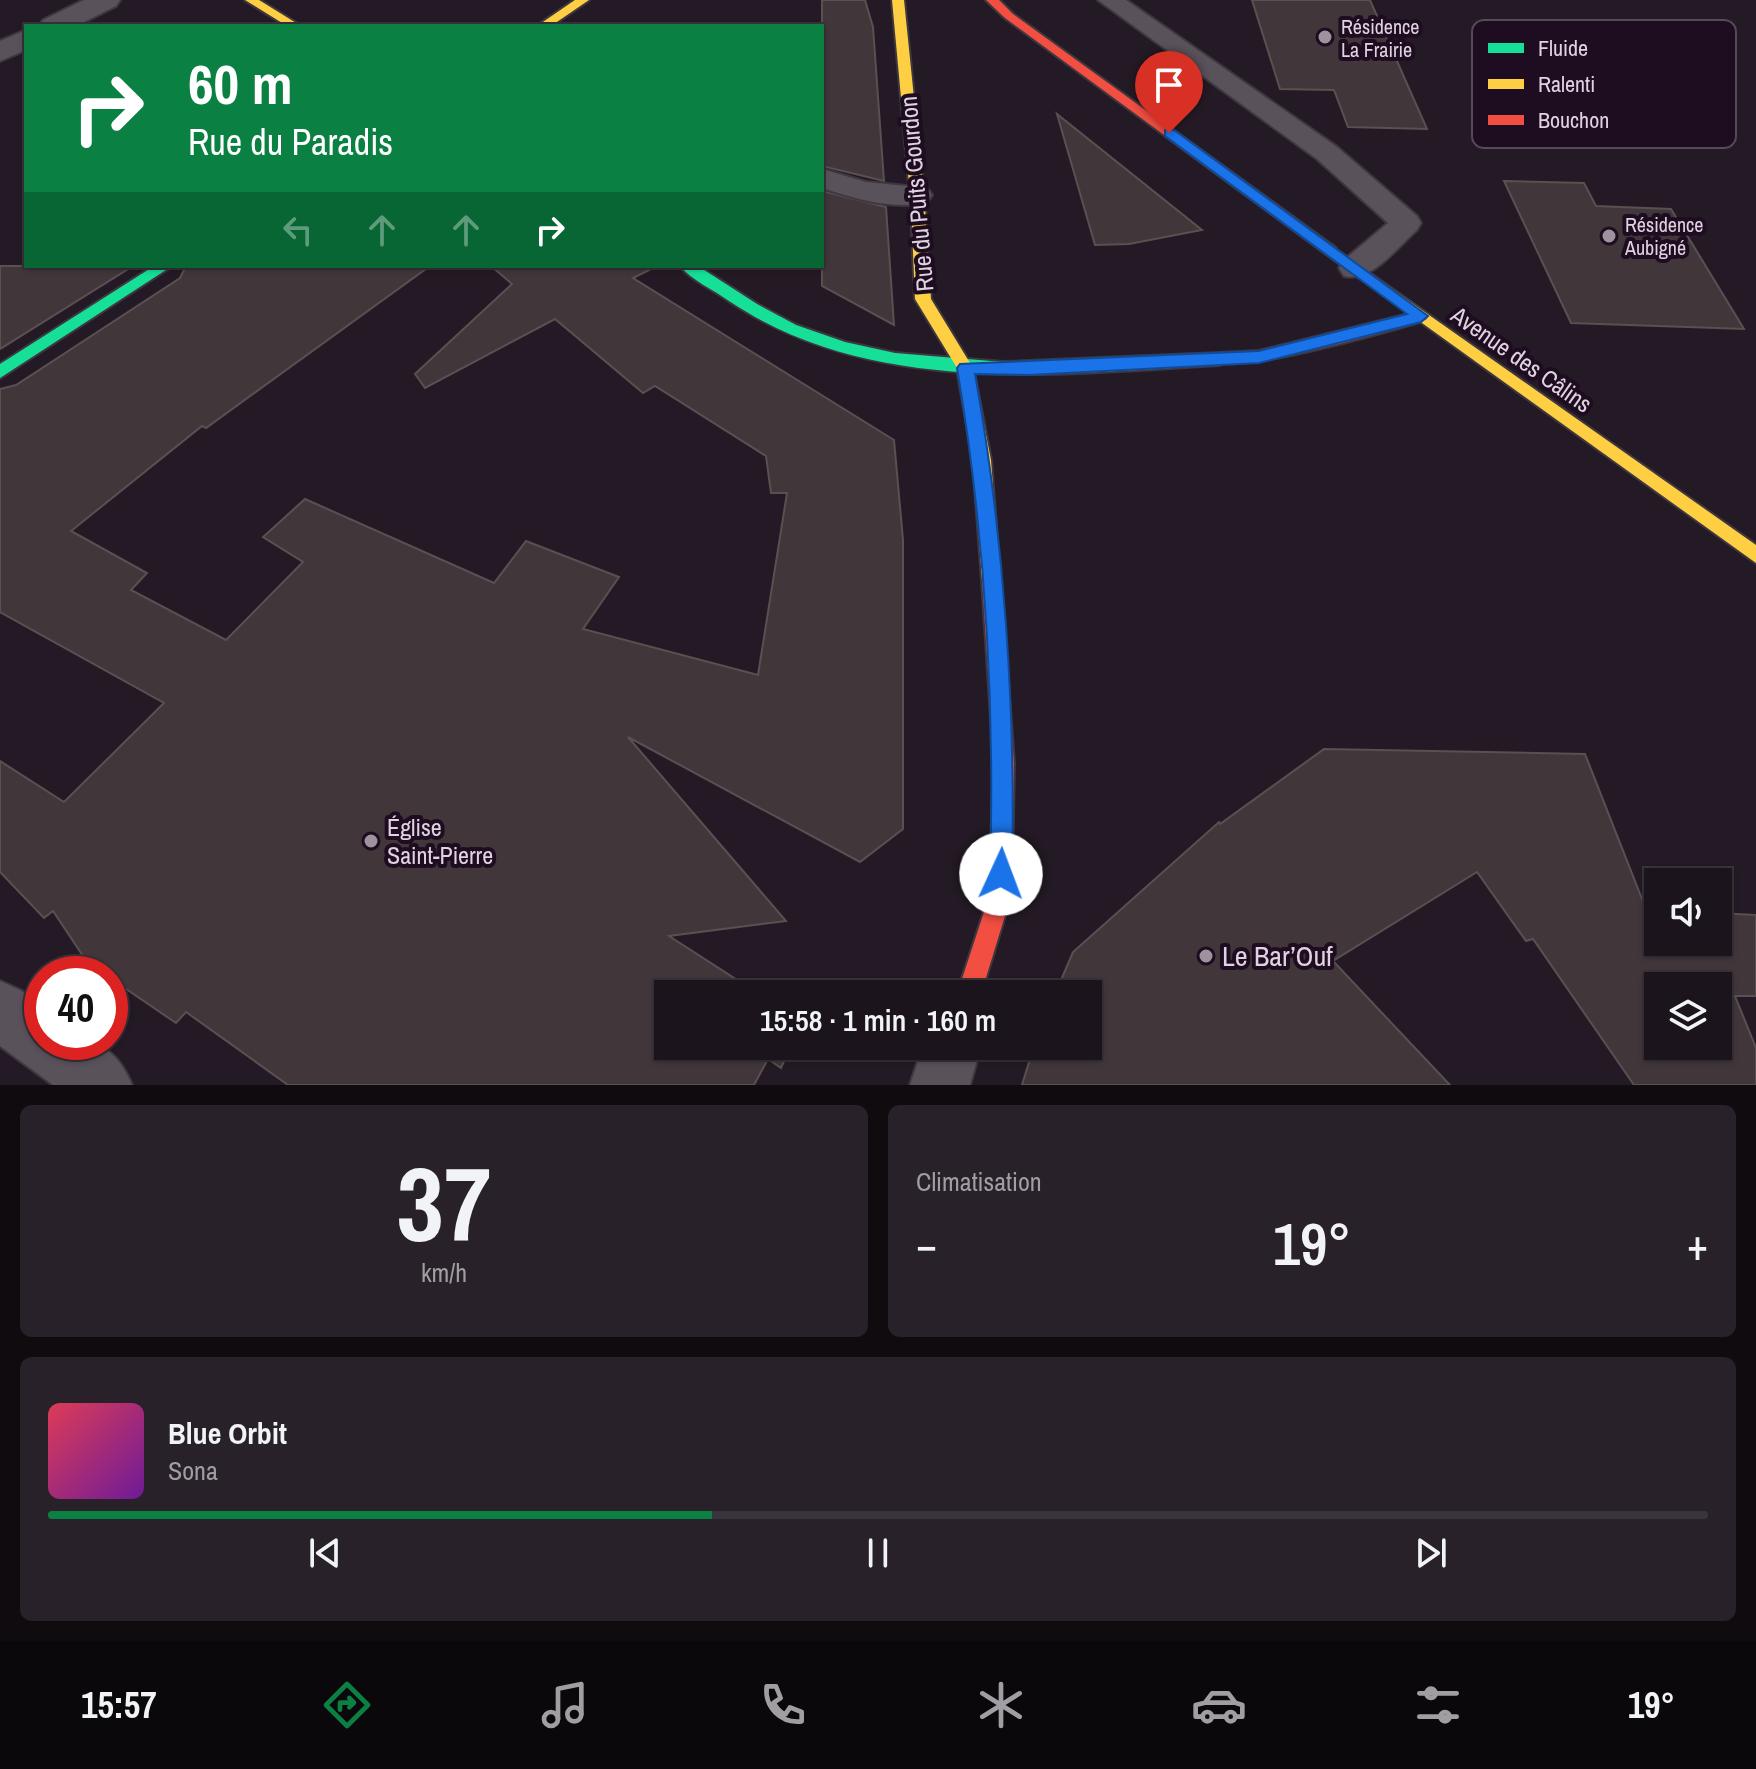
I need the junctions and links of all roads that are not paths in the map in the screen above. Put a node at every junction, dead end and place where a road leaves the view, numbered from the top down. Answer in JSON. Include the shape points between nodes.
{"nodes":[{"id":1,"x":106,"y":0,"type":"edge"},
{"id":2,"x":251,"y":0,"type":"edge"},
{"id":3,"x":583,"y":0,"type":"edge"},
{"id":4,"x":898,"y":0,"type":"edge"},
{"id":5,"x":992,"y":0,"type":"edge"},
{"id":6,"x":1110,"y":0,"type":"edge"},
{"id":7,"x":57,"y":24,"type":"edge"},
{"id":8,"x":292,"y":24,"type":"edge"},
{"id":9,"x":546,"y":24,"type":"edge"},
{"id":10,"x":24,"y":40,"type":"edge"},
{"id":11,"x":0,"y":52,"type":"edge"},
{"id":12,"x":824,"y":179,"type":"edge"},
{"id":13,"x":917,"y":195,"type":"junction"},
{"id":14,"x":162,"y":268,"type":"edge"},
{"id":15,"x":690,"y":268,"type":"edge"},
{"id":16,"x":1355,"y":268,"type":"junction"},
{"id":17,"x":1421,"y":316,"type":"junction"},
{"id":18,"x":965,"y":368,"type":"junction"},
{"id":19,"x":0,"y":372,"type":"edge"},
{"id":20,"x":1756,"y":555,"type":"edge"},
{"id":21,"x":973,"y":980,"type":"edge"},
{"id":22,"x":0,"y":1010,"type":"edge"},
{"id":23,"x":24,"y":1027,"type":"edge"},
{"id":24,"x":68,"y":1060,"type":"edge"},
{"id":25,"x":948,"y":1060,"type":"edge"},
{"id":26,"x":102,"y":1085,"type":"edge"},
{"id":27,"x":940,"y":1085,"type":"edge"}],
"edges":[{"from":1,"to":7,"type":"street"},
{"from":2,"to":8,"type":"street"},
{"from":3,"to":9,"type":"street"},
{"from":4,"to":13,"type":"street","name":"Rue du Puits Gourdon"},
{"from":5,"to":16,"type":"street","name":"Avenue des Câlins"},
{"from":6,"to":16,"type":"lane","via":[[1210,80],[1327,153],[1406,223]]},
{"from":10,"to":11,"type":"street"},
{"from":12,"to":13,"type":"lane","via":[[864,191]]},
{"from":13,"to":18,"type":"street","name":"Rue du Puits Gourdon","via":[[923,299]]},
{"from":14,"to":19,"type":"street"},
{"from":15,"to":18,"type":"street","via":[[790,329],[869,354]]},
{"from":16,"to":17,"type":"street","name":"Avenue des Câlins"},
{"from":17,"to":18,"type":"street","via":[[1259,357]]},
{"from":17,"to":20,"type":"street","name":"Avenue des Câlins"},
{"from":18,"to":21,"type":"street","name":"Rue du Puits Gourdon","via":[[982,460],[1004,763],[997,906]]},
{"from":22,"to":23,"type":"street"},
{"from":24,"to":26,"type":"street"},
{"from":25,"to":27,"type":"street"}]}
